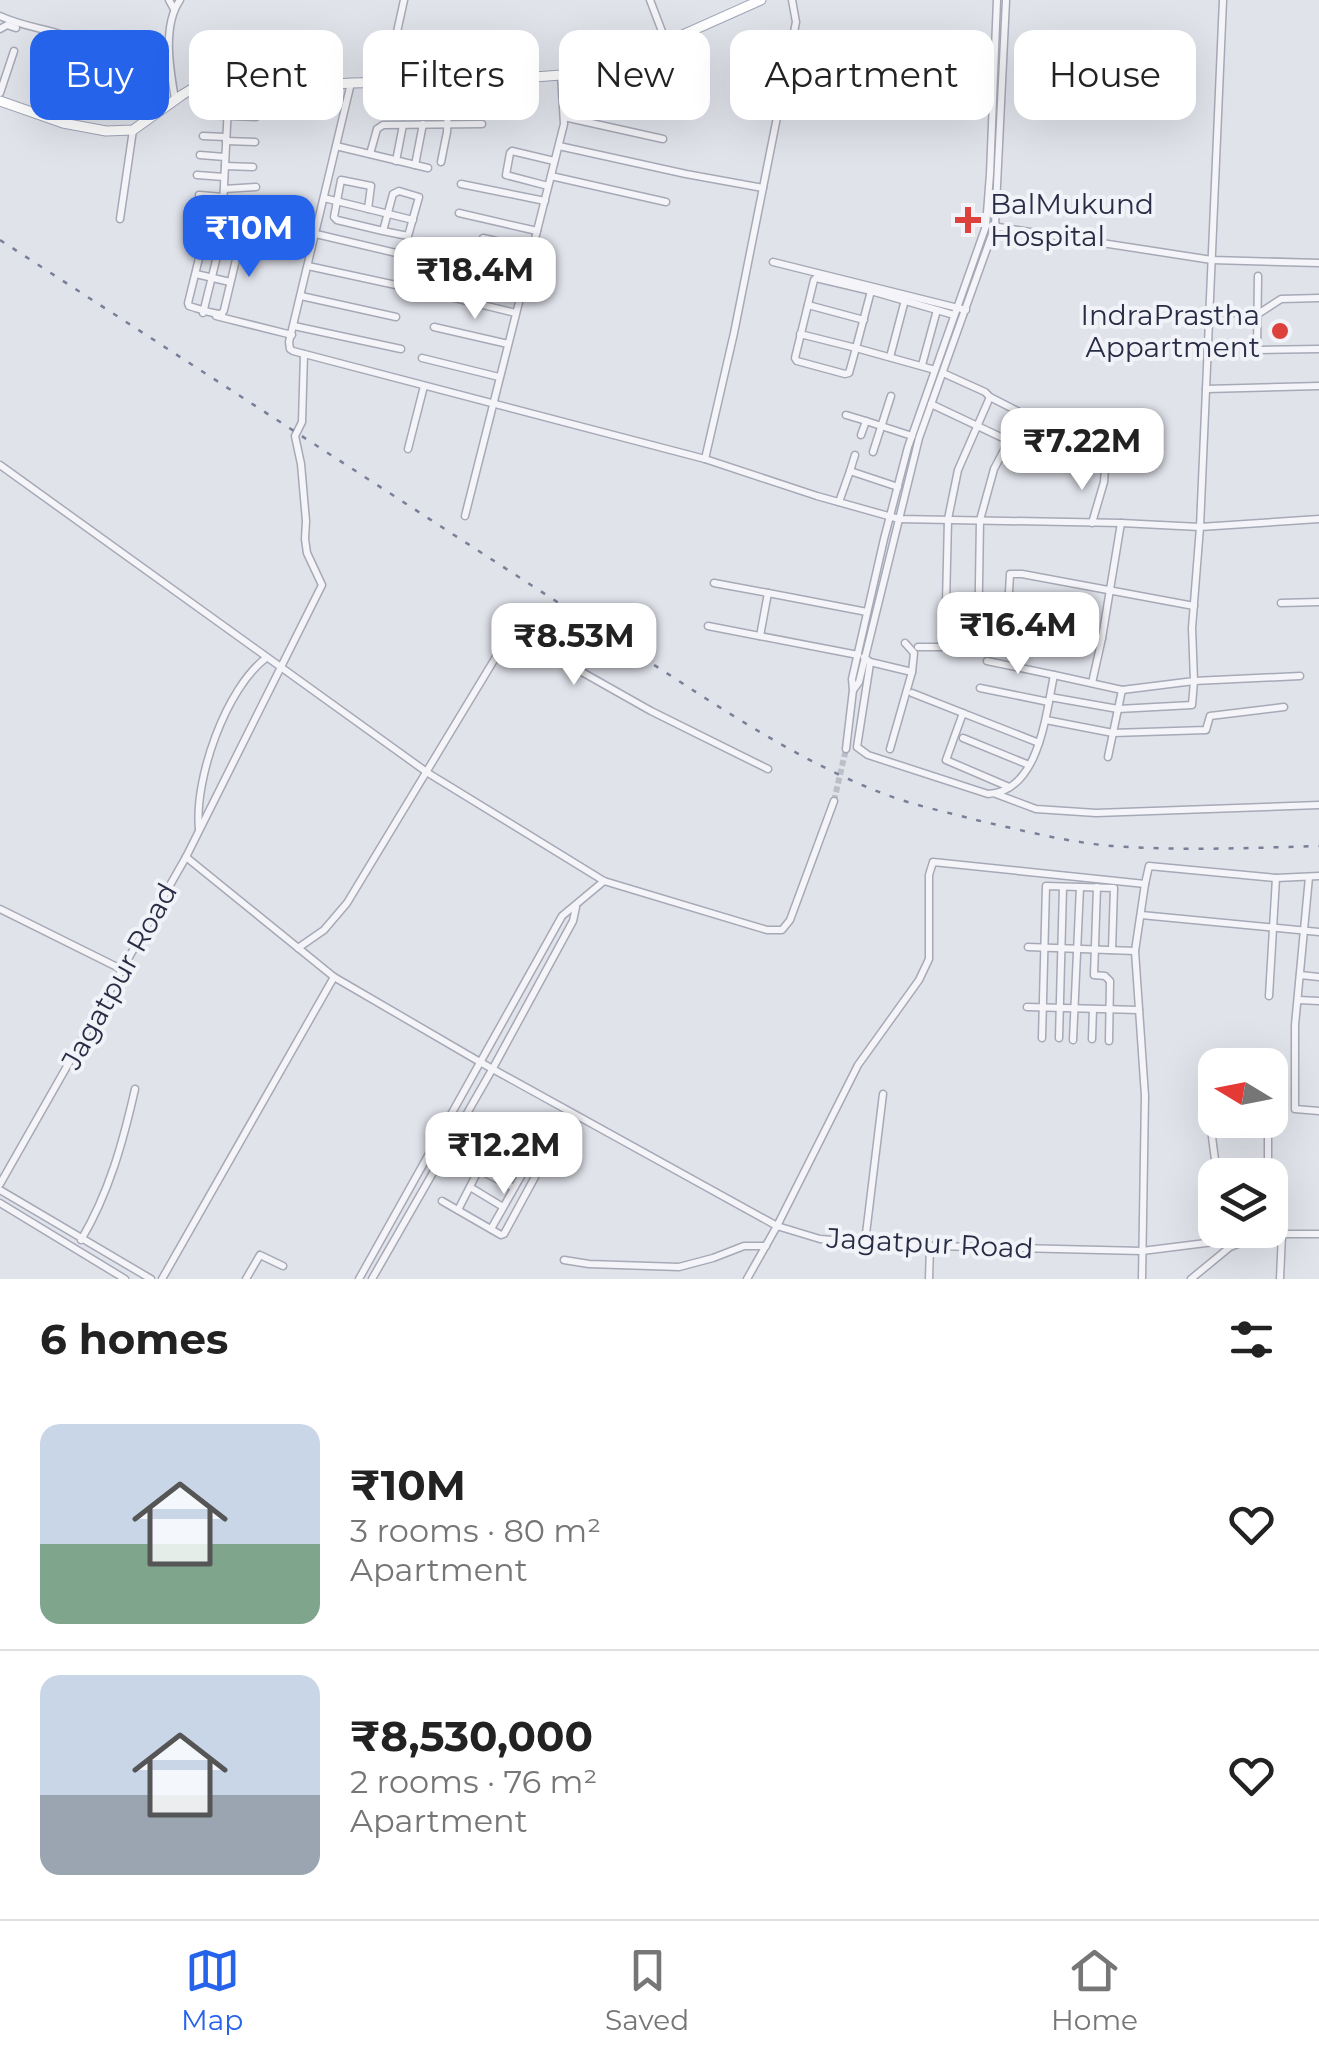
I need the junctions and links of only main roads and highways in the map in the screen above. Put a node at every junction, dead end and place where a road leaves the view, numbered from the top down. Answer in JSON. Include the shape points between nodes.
{"nodes":[{"id":1,"x":761,"y":0,"type":"edge"},
{"id":2,"x":0,"y":102,"type":"edge"}],
"edges":[{"from":1,"to":2,"type":"main road","via":[[642,54],[561,75],[282,88],[209,85],[195,87],[133,130],[63,123]]}]}
